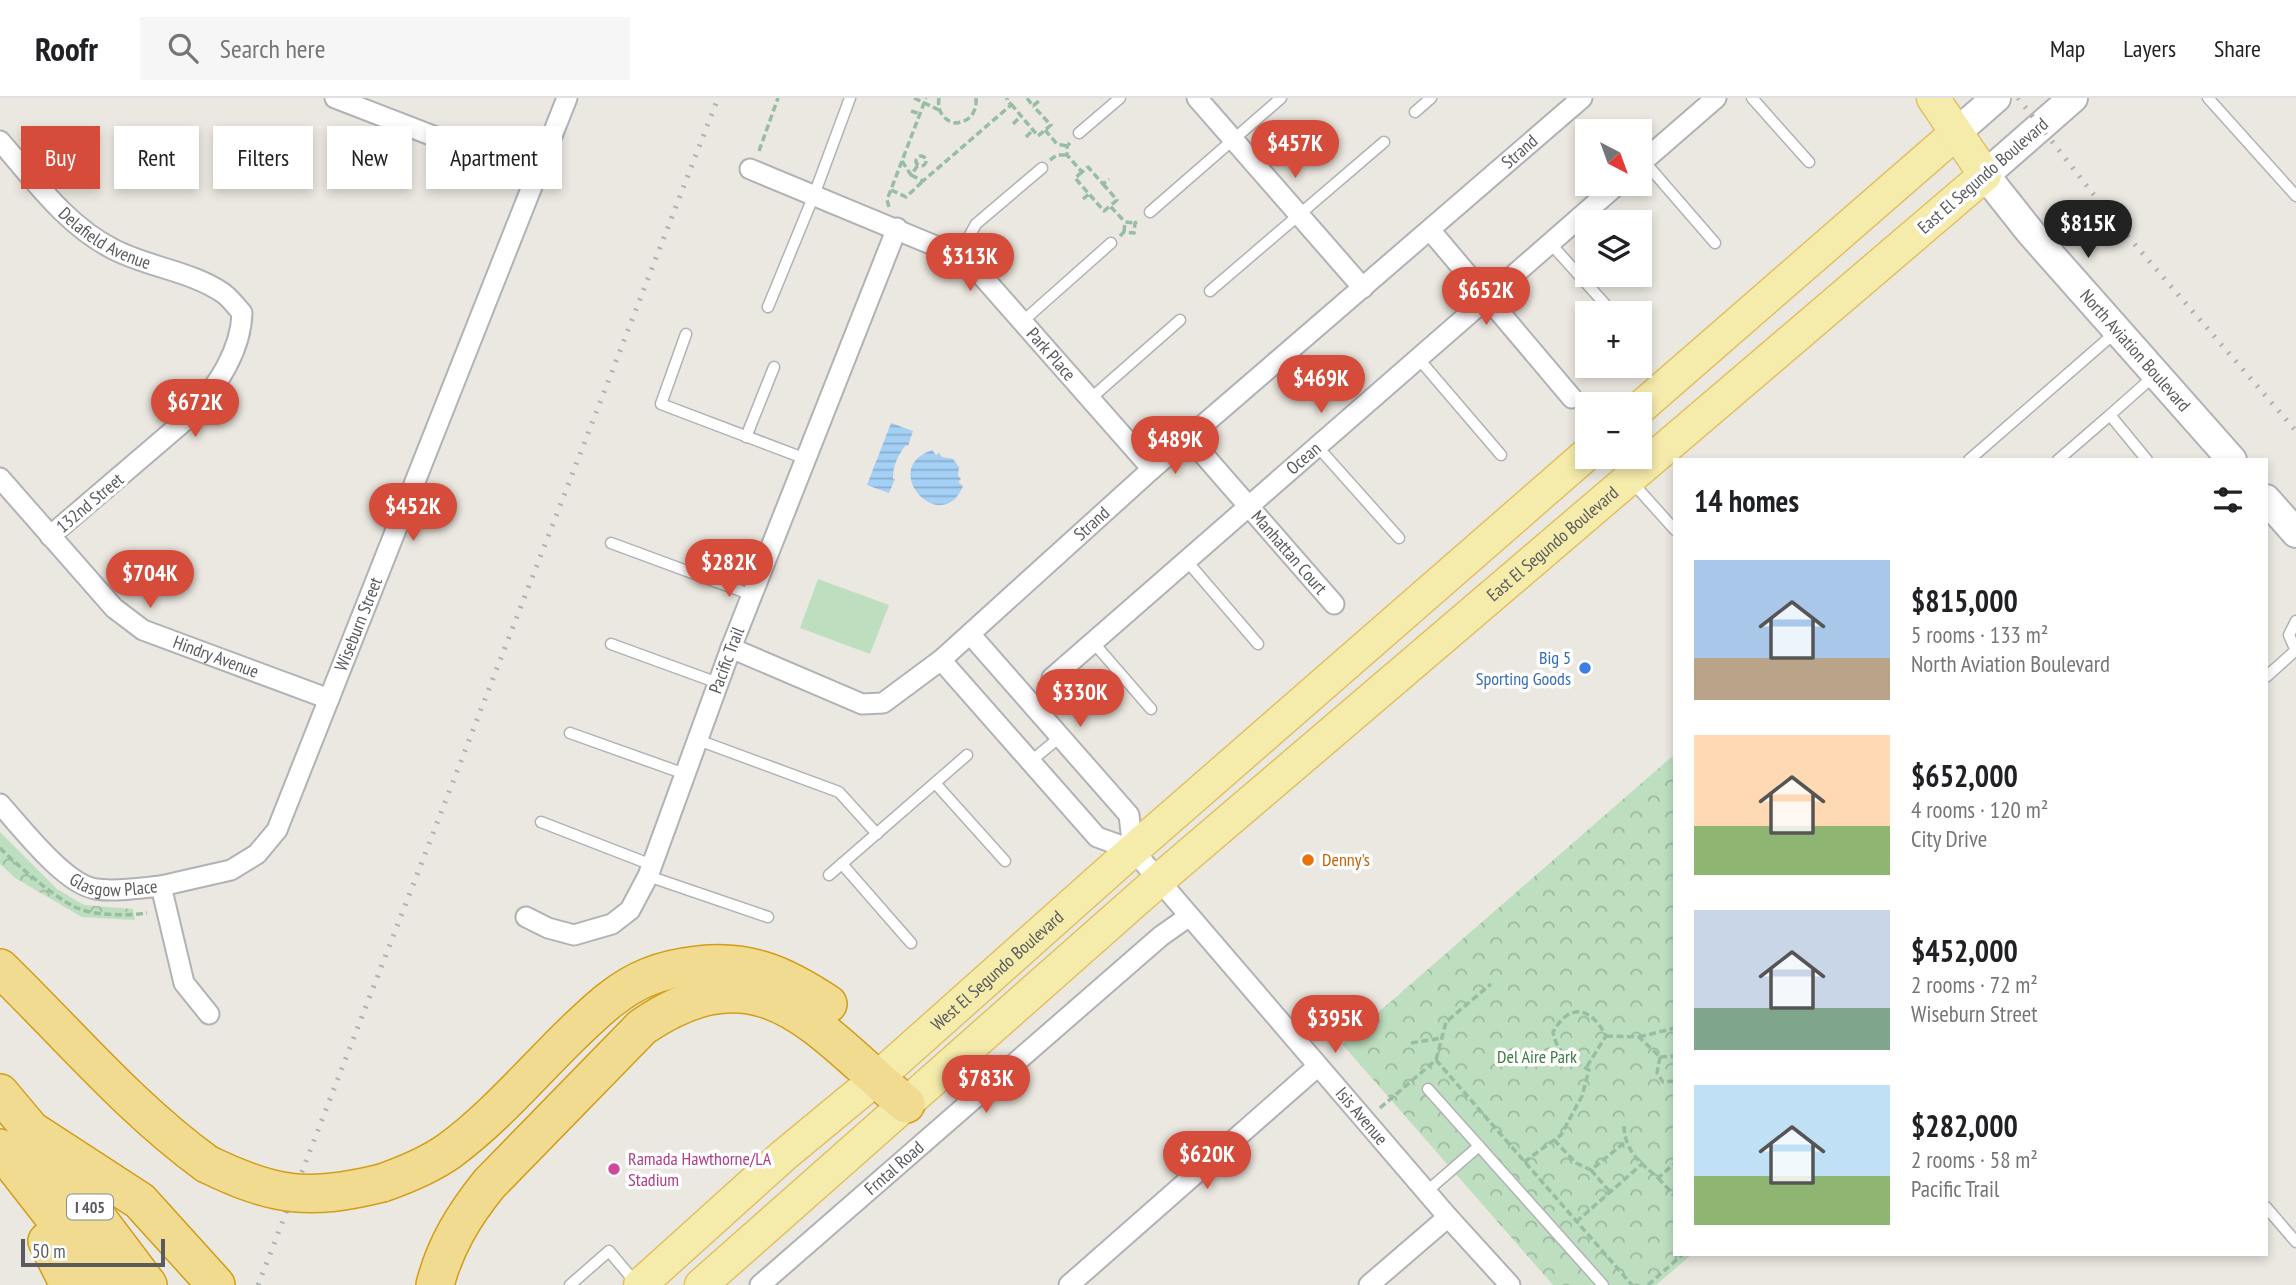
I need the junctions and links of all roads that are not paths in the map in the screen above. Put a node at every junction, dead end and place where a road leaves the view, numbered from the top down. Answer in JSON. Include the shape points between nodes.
{"nodes":[{"id":1,"x":335,"y":98,"type":"edge"},
{"id":2,"x":567,"y":98,"type":"edge"},
{"id":3,"x":850,"y":98,"type":"edge"},
{"id":4,"x":1120,"y":98,"type":"edge"},
{"id":5,"x":1197,"y":98,"type":"edge"},
{"id":6,"x":1281,"y":98,"type":"edge"},
{"id":7,"x":1431,"y":98,"type":"edge"},
{"id":8,"x":1716,"y":98,"type":"edge"},
{"id":9,"x":1752,"y":98,"type":"edge"},
{"id":10,"x":1933,"y":98,"type":"edge"},
{"id":11,"x":1996,"y":98,"type":"edge"},
{"id":12,"x":2073,"y":98,"type":"edge"},
{"id":13,"x":2208,"y":98,"type":"edge"},
{"id":14,"x":1571,"y":101,"type":"edge"},
{"id":15,"x":1415,"y":112,"type":"dead end"},
{"id":16,"x":556,"y":126,"type":"edge"},
{"id":17,"x":1956,"y":132,"type":"junction"},
{"id":18,"x":426,"y":133,"type":"edge"},
{"id":19,"x":1079,"y":133,"type":"road end"},
{"id":20,"x":1233,"y":140,"type":"junction"},
{"id":21,"x":0,"y":141,"type":"edge"},
{"id":22,"x":1384,"y":142,"type":"dead end"},
{"id":23,"x":1652,"y":154,"type":"edge"},
{"id":24,"x":1809,"y":162,"type":"dead end"},
{"id":25,"x":1042,"y":167,"type":"dead end"},
{"id":26,"x":750,"y":169,"type":"dead end"},
{"id":27,"x":1652,"y":174,"type":"edge"},
{"id":28,"x":1985,"y":175,"type":"junction"},
{"id":29,"x":532,"y":189,"type":"edge"},
{"id":30,"x":814,"y":195,"type":"junction"},
{"id":31,"x":1604,"y":196,"type":"edge"},
{"id":32,"x":2296,"y":196,"type":"edge"},
{"id":33,"x":1150,"y":212,"type":"road end"},
{"id":34,"x":1299,"y":215,"type":"junction"},
{"id":35,"x":897,"y":228,"type":"junction"},
{"id":36,"x":1430,"y":230,"type":"junction"},
{"id":37,"x":1111,"y":243,"type":"road end"},
{"id":38,"x":1550,"y":243,"type":"junction"},
{"id":39,"x":1715,"y":243,"type":"dead end"},
{"id":40,"x":959,"y":255,"type":"junction"},
{"id":41,"x":1363,"y":288,"type":"junction"},
{"id":42,"x":1210,"y":291,"type":"dead end"},
{"id":43,"x":1488,"y":297,"type":"junction"},
{"id":44,"x":1602,"y":301,"type":"edge"},
{"id":45,"x":235,"y":304,"type":"joint"},
{"id":46,"x":768,"y":307,"type":"dead end"},
{"id":47,"x":1180,"y":320,"type":"dead end"},
{"id":48,"x":1023,"y":322,"type":"junction"},
{"id":49,"x":2117,"y":331,"type":"junction"},
{"id":50,"x":686,"y":334,"type":"dead end"},
{"id":51,"x":1418,"y":358,"type":"junction"},
{"id":52,"x":774,"y":367,"type":"dead end"},
{"id":53,"x":2155,"y":375,"type":"junction"},
{"id":54,"x":1090,"y":398,"type":"junction"},
{"id":55,"x":1573,"y":398,"type":"dead end"},
{"id":56,"x":1652,"y":398,"type":"edge"},
{"id":57,"x":2110,"y":415,"type":"junction"},
{"id":58,"x":746,"y":437,"type":"junction"},
{"id":59,"x":1189,"y":438,"type":"junction"},
{"id":60,"x":1317,"y":446,"type":"junction"},
{"id":61,"x":1501,"y":455,"type":"dead end"},
{"id":62,"x":1971,"y":458,"type":"edge"},
{"id":63,"x":2060,"y":458,"type":"edge"},
{"id":64,"x":2145,"y":458,"type":"edge"},
{"id":65,"x":2230,"y":458,"type":"edge"},
{"id":66,"x":806,"y":459,"type":"junction"},
{"id":67,"x":1575,"y":464,"type":"edge"},
{"id":68,"x":1152,"y":469,"type":"junction"},
{"id":69,"x":0,"y":478,"type":"edge"},
{"id":70,"x":1629,"y":479,"type":"junction"},
{"id":71,"x":2268,"y":501,"type":"edge"},
{"id":72,"x":1248,"y":506,"type":"junction"},
{"id":73,"x":1673,"y":528,"type":"edge"},
{"id":74,"x":2296,"y":533,"type":"edge"},
{"id":75,"x":50,"y":536,"type":"junction"},
{"id":76,"x":1399,"y":538,"type":"dead end"},
{"id":77,"x":611,"y":542,"type":"dead end"},
{"id":78,"x":1186,"y":560,"type":"junction"},
{"id":79,"x":752,"y":595,"type":"junction"},
{"id":80,"x":1334,"y":604,"type":"dead end"},
{"id":81,"x":2296,"y":621,"type":"edge"},
{"id":82,"x":970,"y":634,"type":"junction"},
{"id":83,"x":1093,"y":642,"type":"junction"},
{"id":84,"x":611,"y":644,"type":"dead end"},
{"id":85,"x":1258,"y":644,"type":"dead end"},
{"id":86,"x":731,"y":648,"type":"junction"},
{"id":87,"x":2296,"y":650,"type":"edge"},
{"id":88,"x":941,"y":660,"type":"junction"},
{"id":89,"x":2268,"y":675,"type":"edge"},
{"id":90,"x":1052,"y":678,"type":"dead end"},
{"id":91,"x":718,"y":683,"type":"junction"},
{"id":92,"x":329,"y":699,"type":"junction"},
{"id":93,"x":1151,"y":709,"type":"dead end"},
{"id":94,"x":570,"y":733,"type":"dead end"},
{"id":95,"x":1060,"y":737,"type":"junction"},
{"id":96,"x":698,"y":740,"type":"junction"},
{"id":97,"x":967,"y":755,"type":"dead end"},
{"id":98,"x":1031,"y":761,"type":"junction"},
{"id":99,"x":685,"y":774,"type":"junction"},
{"id":100,"x":935,"y":783,"type":"junction"},
{"id":101,"x":0,"y":804,"type":"edge"},
{"id":102,"x":541,"y":822,"type":"dead end"},
{"id":103,"x":877,"y":834,"type":"junction"},
{"id":104,"x":1133,"y":850,"type":"junction"},
{"id":105,"x":1005,"y":860,"type":"dead end"},
{"id":106,"x":842,"y":864,"type":"junction"},
{"id":107,"x":650,"y":871,"type":"junction"},
{"id":108,"x":829,"y":876,"type":"dead end"},
{"id":109,"x":1159,"y":880,"type":"junction"},
{"id":110,"x":161,"y":886,"type":"junction"},
{"id":111,"x":526,"y":917,"type":"dead end"},
{"id":112,"x":768,"y":917,"type":"dead end"},
{"id":113,"x":1188,"y":917,"type":"junction"},
{"id":114,"x":911,"y":943,"type":"dead end"},
{"id":115,"x":0,"y":968,"type":"edge"},
{"id":116,"x":209,"y":1014,"type":"dead end"},
{"id":117,"x":1318,"y":1066,"type":"junction"},
{"id":118,"x":883,"y":1073,"type":"junction"},
{"id":119,"x":1428,"y":1089,"type":"dead end"},
{"id":120,"x":0,"y":1093,"type":"edge"},
{"id":121,"x":906,"y":1104,"type":"junction"},
{"id":122,"x":16,"y":1130,"type":"edge"},
{"id":123,"x":1479,"y":1146,"type":"junction"},
{"id":124,"x":0,"y":1148,"type":"edge"},
{"id":125,"x":783,"y":1156,"type":"junction"},
{"id":126,"x":0,"y":1182,"type":"edge"},
{"id":127,"x":1426,"y":1192,"type":"junction"},
{"id":128,"x":2268,"y":1209,"type":"edge"},
{"id":129,"x":1448,"y":1217,"type":"junction"},
{"id":130,"x":47,"y":1241,"type":"junction"},
{"id":131,"x":2296,"y":1242,"type":"edge"},
{"id":132,"x":736,"y":1255,"type":"junction"},
{"id":133,"x":69,"y":1285,"type":"edge"},
{"id":134,"x":79,"y":1285,"type":"edge"},
{"id":135,"x":107,"y":1285,"type":"edge"},
{"id":136,"x":120,"y":1285,"type":"edge"},
{"id":137,"x":148,"y":1285,"type":"edge"},
{"id":138,"x":216,"y":1285,"type":"edge"},
{"id":139,"x":435,"y":1285,"type":"edge"},
{"id":140,"x":570,"y":1285,"type":"edge"},
{"id":141,"x":639,"y":1285,"type":"edge"},
{"id":142,"x":701,"y":1285,"type":"edge"},
{"id":143,"x":760,"y":1285,"type":"edge"},
{"id":144,"x":1069,"y":1285,"type":"edge"},
{"id":145,"x":1369,"y":1285,"type":"edge"},
{"id":146,"x":1510,"y":1285,"type":"edge"},
{"id":147,"x":1604,"y":1285,"type":"edge"}],
"edges":[{"from":1,"to":18,"type":"street"},
{"from":2,"to":16,"type":"street","name":"Wiseburn Street"},
{"from":3,"to":30,"type":"lane"},
{"from":4,"to":19,"type":"lane"},
{"from":5,"to":20,"type":"street"},
{"from":6,"to":20,"type":"lane"},
{"from":7,"to":15,"type":"lane"},
{"from":8,"to":23,"type":"street"},
{"from":9,"to":24,"type":"lane"},
{"from":10,"to":17,"type":"main road"},
{"from":11,"to":17,"type":"main road"},
{"from":12,"to":28,"type":"main road","name":"East El Segundo Boulevard"},
{"from":13,"to":32,"type":"lane"},
{"from":14,"to":36,"type":"street","name":"Strand"},
{"from":17,"to":28,"type":"main road"},
{"from":17,"to":56,"type":"main road"},
{"from":20,"to":33,"type":"lane"},
{"from":20,"to":34,"type":"street"},
{"from":21,"to":45,"type":"street","name":"Delafield Avenue","via":[[84,231],[113,249],[224,293]]},
{"from":22,"to":34,"type":"lane"},
{"from":25,"to":40,"type":"lane","via":[[976,224]]},
{"from":26,"to":30,"type":"street","name":"Park Place"},
{"from":27,"to":39,"type":"lane"},
{"from":28,"to":49,"type":"main road","name":"North Aviation Boulevard"},
{"from":28,"to":70,"type":"main road","name":"East El Segundo Boulevard"},
{"from":29,"to":92,"type":"street","name":"Wiseburn Street"},
{"from":30,"to":35,"type":"street","name":"Park Place"},
{"from":30,"to":46,"type":"lane"},
{"from":31,"to":38,"type":"street","name":"Ocean"},
{"from":34,"to":41,"type":"street"},
{"from":34,"to":42,"type":"lane"},
{"from":35,"to":40,"type":"street","name":"Park Place"},
{"from":35,"to":66,"type":"street","name":"Pacific Trail"},
{"from":36,"to":41,"type":"street","name":"Strand"},
{"from":36,"to":43,"type":"street"},
{"from":37,"to":48,"type":"lane"},
{"from":38,"to":43,"type":"street","name":"Ocean"},
{"from":38,"to":44,"type":"lane"},
{"from":40,"to":48,"type":"street","name":"Park Place"},
{"from":41,"to":59,"type":"street","name":"Strand"},
{"from":43,"to":51,"type":"street","name":"Ocean"},
{"from":43,"to":55,"type":"street"},
{"from":45,"to":75,"type":"street","name":"132nd Street","via":[[242,313],[242,328],[233,354],[195,412]]},
{"from":47,"to":54,"type":"lane"},
{"from":48,"to":54,"type":"street","name":"Park Place"},
{"from":49,"to":53,"type":"main road","name":"North Aviation Boulevard"},
{"from":49,"to":62,"type":"lane"},
{"from":50,"to":58,"type":"lane","via":[[661,404]]},
{"from":51,"to":60,"type":"street","name":"Ocean"},
{"from":51,"to":61,"type":"lane"},
{"from":52,"to":58,"type":"lane"},
{"from":53,"to":57,"type":"lane"},
{"from":53,"to":65,"type":"main road","name":"North Aviation Boulevard"},
{"from":54,"to":68,"type":"street","name":"Park Place"},
{"from":57,"to":63,"type":"lane"},
{"from":57,"to":64,"type":"lane"},
{"from":58,"to":66,"type":"lane"},
{"from":59,"to":68,"type":"street","name":"Strand"},
{"from":59,"to":72,"type":"street","name":"Manhattan Court"},
{"from":60,"to":72,"type":"street","name":"Ocean"},
{"from":60,"to":76,"type":"lane"},
{"from":66,"to":79,"type":"street","name":"Pacific Trail"},
{"from":67,"to":104,"type":"main road"},
{"from":68,"to":82,"type":"street","name":"Strand"},
{"from":69,"to":75,"type":"street","name":"Hindry Avenue"},
{"from":70,"to":73,"type":"lane"},
{"from":70,"to":109,"type":"main road","name":"East El Segundo Boulevard"},
{"from":71,"to":74,"type":"main road"},
{"from":72,"to":78,"type":"street","name":"Ocean"},
{"from":72,"to":80,"type":"street","name":"Manhattan Court"},
{"from":75,"to":92,"type":"street","name":"Hindry Avenue","via":[[114,608],[143,630]]},
{"from":77,"to":79,"type":"lane"},
{"from":78,"to":83,"type":"street","name":"Ocean"},
{"from":78,"to":85,"type":"lane"},
{"from":79,"to":86,"type":"street","name":"Pacific Trail"},
{"from":81,"to":87,"type":"lane","via":[[2289,635]]},
{"from":82,"to":88,"type":"street","name":"Strand"},
{"from":82,"to":95,"type":"street"},
{"from":83,"to":90,"type":"street","name":"Ocean"},
{"from":83,"to":93,"type":"lane"},
{"from":84,"to":91,"type":"lane"},
{"from":86,"to":88,"type":"street","name":"Strand","via":[[862,704],[883,703]]},
{"from":86,"to":91,"type":"street","name":"Pacific Trail"},
{"from":87,"to":89,"type":"lane"},
{"from":88,"to":98,"type":"street","name":"Isis Avenue"},
{"from":91,"to":96,"type":"street","name":"Pacific Trail"},
{"from":92,"to":110,"type":"street","name":"Wiseburn Street","via":[[277,830],[257,855],[231,870]]},
{"from":94,"to":99,"type":"lane"},
{"from":95,"to":98,"type":"lane"},
{"from":95,"to":104,"type":"street","via":[[1129,815]]},
{"from":96,"to":99,"type":"street","name":"Pacific Trail"},
{"from":96,"to":103,"type":"lane","via":[[839,792]]},
{"from":97,"to":100,"type":"lane"},
{"from":98,"to":104,"type":"street","name":"Isis Avenue","via":[[1097,837]]},
{"from":99,"to":107,"type":"street","name":"Pacific Trail"},
{"from":100,"to":103,"type":"lane"},
{"from":100,"to":105,"type":"lane"},
{"from":101,"to":110,"type":"street","name":"Glasgow Place","via":[[48,858],[93,889]]},
{"from":102,"to":107,"type":"lane"},
{"from":103,"to":106,"type":"lane"},
{"from":104,"to":109,"type":"street","name":"Isis Avenue"},
{"from":104,"to":118,"type":"main road","name":"West El Segundo Boulevard"},
{"from":106,"to":108,"type":"lane"},
{"from":106,"to":114,"type":"lane"},
{"from":107,"to":111,"type":"street","name":"Pacific Trail","via":[[630,910],[612,924],[574,935]]},
{"from":107,"to":112,"type":"lane"},
{"from":109,"to":113,"type":"street","name":"Isis Avenue"},
{"from":109,"to":121,"type":"main road"},
{"from":110,"to":116,"type":"street","name":"Glasgow Place","via":[[184,983]]},
{"from":113,"to":117,"type":"street","name":"Isis Avenue"},
{"from":113,"to":143,"type":"street","name":"Frntal Road"},
{"from":115,"to":118,"type":"highway","bridge":true,"via":[[177,1142],[207,1164],[272,1191],[343,1192],[424,1166],[483,1121],[619,993],[675,968],[731,964],[762,968],[791,981],[833,1007]]},
{"from":117,"to":127,"type":"street","name":"Isis Avenue"},
{"from":117,"to":144,"type":"street"},
{"from":118,"to":121,"type":"highway"},
{"from":118,"to":125,"type":"main road","name":"West El Segundo Boulevard"},
{"from":118,"to":139,"type":"highway","via":[[778,1003],[733,992],[687,1001],[642,1027],[489,1184],[451,1240]]},
{"from":119,"to":123,"type":"lane"},
{"from":120,"to":122,"type":"highway","number":"I 405"},
{"from":121,"to":132,"type":"main road"},
{"from":122,"to":136,"type":"highway"},
{"from":122,"to":137,"type":"highway","number":"I 405"},
{"from":122,"to":138,"type":"highway","via":[[140,1201]]},
{"from":123,"to":127,"type":"lane"},
{"from":123,"to":147,"type":"lane"},
{"from":124,"to":135,"type":"highway"},
{"from":125,"to":132,"type":"main road","via":[[793,1178]]},
{"from":125,"to":141,"type":"main road","name":"West El Segundo Boulevard"},
{"from":126,"to":130,"type":"highway"},
{"from":127,"to":129,"type":"street","name":"Isis Avenue"},
{"from":128,"to":131,"type":"lane"},
{"from":129,"to":145,"type":"street"},
{"from":129,"to":146,"type":"street","name":"Isis Avenue"},
{"from":130,"to":133,"type":"highway"},
{"from":130,"to":134,"type":"highway"},
{"from":132,"to":142,"type":"main road"},
{"from":140,"to":141,"type":"lane","via":[[608,1251]]}]}
